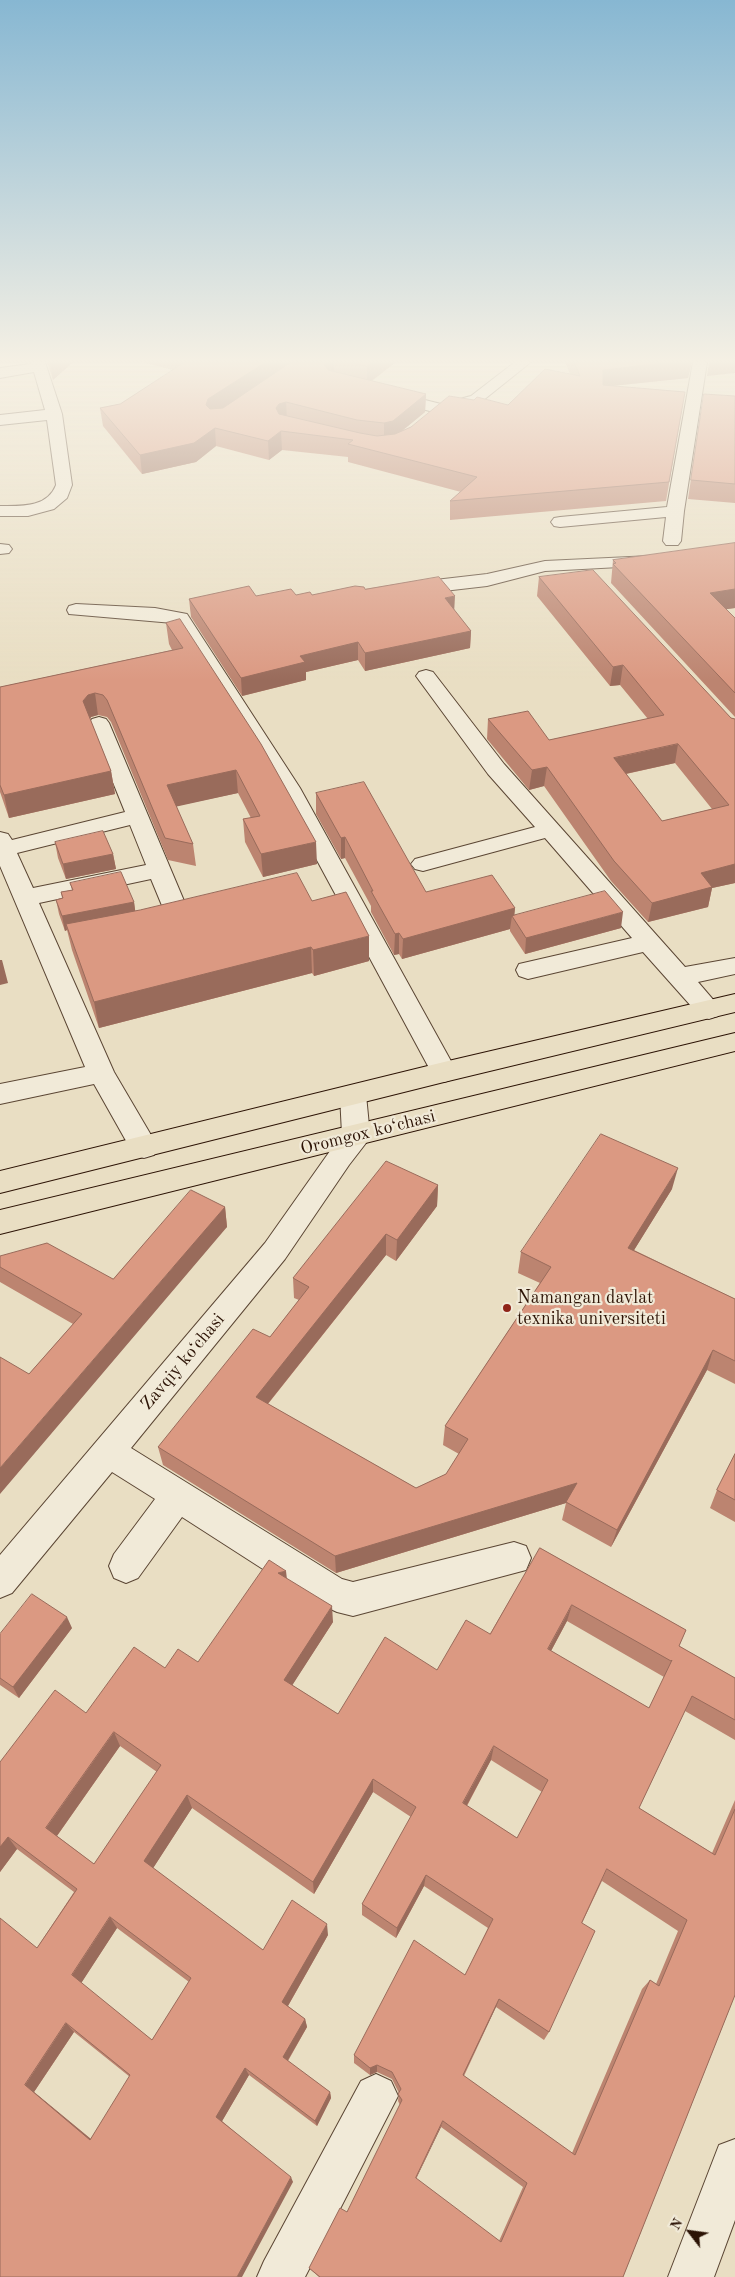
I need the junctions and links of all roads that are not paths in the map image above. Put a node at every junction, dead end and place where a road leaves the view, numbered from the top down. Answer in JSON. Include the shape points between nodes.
{"nodes":[{"id":1,"x":62,"y":468,"type":"edge"},
{"id":2,"x":682,"y":468,"type":"edge"},
{"id":3,"x":0,"y":511,"type":"edge"},
{"id":4,"x":675,"y":511,"type":"junction"},
{"id":5,"x":560,"y":522,"type":"dead end"},
{"id":6,"x":672,"y":541,"type":"dead end"},
{"id":7,"x":664,"y":560,"type":"edge"},
{"id":8,"x":487,"y":580,"type":"junction"},
{"id":9,"x":596,"y":581,"type":"edge"},
{"id":10,"x":388,"y":592,"type":"edge"},
{"id":11,"x":76,"y":610,"type":"dead end"},
{"id":12,"x":426,"y":676,"type":"dead end"},
{"id":13,"x":99,"y":723,"type":"dead end"},
{"id":14,"x":137,"y":816,"type":"junction"},
{"id":15,"x":550,"y":830,"type":"junction"},
{"id":16,"x":2,"y":844,"type":"edge"},
{"id":17,"x":423,"y":864,"type":"dead end"},
{"id":18,"x":159,"y":870,"type":"junction"},
{"id":19,"x":24,"y":898,"type":"junction"},
{"id":20,"x":128,"y":929,"type":"edge"},
{"id":21,"x":649,"y":942,"type":"junction"},
{"id":22,"x":735,"y":966,"type":"edge"},
{"id":23,"x":528,"y":970,"type":"dead end"},
{"id":24,"x":680,"y":977,"type":"junction"},
{"id":25,"x":735,"y":1003,"type":"edge"},
{"id":26,"x":709,"y":1010,"type":"junction"},
{"id":27,"x":735,"y":1042,"type":"edge"},
{"id":28,"x":444,"y":1072,"type":"junction"},
{"id":29,"x":101,"y":1073,"type":"junction"},
{"id":30,"x":0,"y":1094,"type":"edge"},
{"id":31,"x":354,"y":1094,"type":"junction"},
{"id":32,"x":356,"y":1136,"type":"junction"},
{"id":33,"x":144,"y":1147,"type":"junction"},
{"id":34,"x":0,"y":1182,"type":"edge"},
{"id":35,"x":0,"y":1222,"type":"edge"},
{"id":36,"x":109,"y":1452,"type":"junction"},
{"id":37,"x":178,"y":1495,"type":"junction"},
{"id":38,"x":514,"y":1558,"type":"dead end"},
{"id":39,"x":126,"y":1566,"type":"dead end"},
{"id":40,"x":0,"y":1581,"type":"edge"},
{"id":41,"x":376,"y":2096,"type":"dead end"},
{"id":42,"x":735,"y":2161,"type":"edge"},
{"id":43,"x":280,"y":2277,"type":"edge"},
{"id":44,"x":691,"y":2277,"type":"edge"}],
"edges":[{"from":1,"to":3,"type":"street","via":[[63,493],[56,500],[21,511]]},
{"from":2,"to":4,"type":"street"},
{"from":4,"to":5,"type":"street"},
{"from":4,"to":6,"type":"street"},
{"from":7,"to":8,"type":"street","via":[[545,566]]},
{"from":8,"to":9,"type":"street","via":[[510,586]]},
{"from":8,"to":10,"type":"street"},
{"from":11,"to":28,"type":"street","via":[[165,614],[180,618],[289,788]]},
{"from":12,"to":15,"type":"street","via":[[496,769]]},
{"from":13,"to":14,"type":"street"},
{"from":14,"to":16,"type":"street"},
{"from":14,"to":18,"type":"street"},
{"from":15,"to":17,"type":"street"},
{"from":15,"to":21,"type":"street"},
{"from":16,"to":19,"type":"street"},
{"from":18,"to":19,"type":"street"},
{"from":18,"to":20,"type":"street","via":[[175,912],[164,921]]},
{"from":19,"to":29,"type":"street","via":[[55,943]]},
{"from":21,"to":23,"type":"street"},
{"from":21,"to":24,"type":"street"},
{"from":22,"to":24,"type":"street"},
{"from":24,"to":26,"type":"street"},
{"from":25,"to":26,"type":"main road"},
{"from":26,"to":28,"type":"main road"},
{"from":27,"to":32,"type":"main road","name":"Oromgox ko‘chasi"},
{"from":28,"to":31,"type":"main road"},
{"from":29,"to":30,"type":"street"},
{"from":29,"to":33,"type":"street"},
{"from":31,"to":32,"type":"street"},
{"from":31,"to":33,"type":"main road"},
{"from":32,"to":35,"type":"main road","name":"Oromgox ko‘chasi"},
{"from":32,"to":36,"type":"street","name":"Zavqiy koʻchasi","via":[[276,1251]]},
{"from":33,"to":34,"type":"main road"},
{"from":36,"to":37,"type":"street"},
{"from":36,"to":40,"type":"street","name":"Zavqiy koʻchasi"},
{"from":37,"to":38,"type":"street","via":[[323,1588],[353,1599]]},
{"from":37,"to":39,"type":"street"},
{"from":41,"to":43,"type":"street"},
{"from":42,"to":44,"type":"street"}]}
